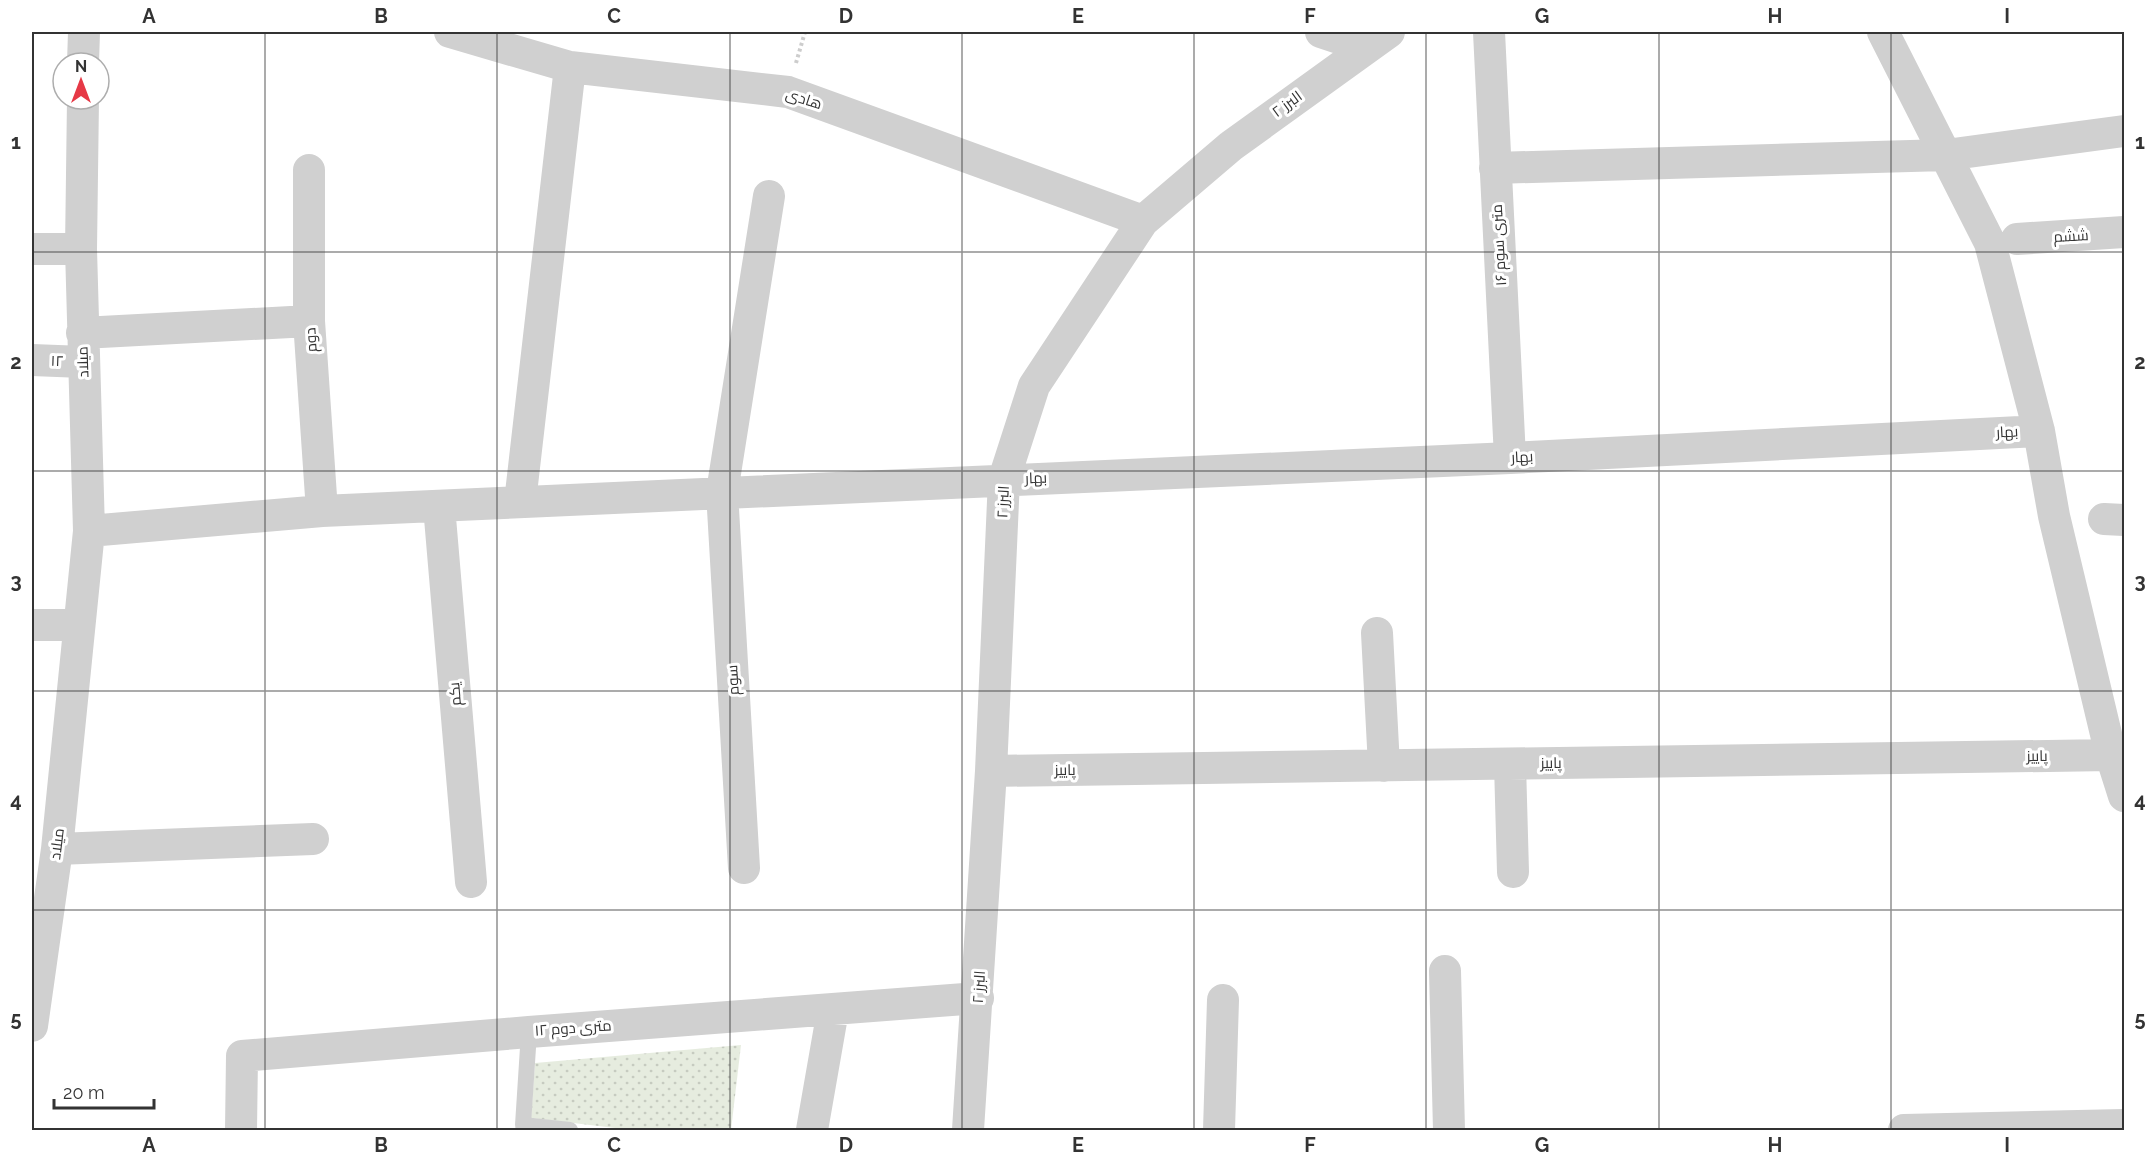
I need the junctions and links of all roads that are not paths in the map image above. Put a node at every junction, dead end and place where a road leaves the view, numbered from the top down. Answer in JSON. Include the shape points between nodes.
{"nodes":[{"id":1,"x":84,"y":32,"type":"edge"},
{"id":2,"x":450,"y":32,"type":"edge"},
{"id":3,"x":1321,"y":32,"type":"edge"},
{"id":4,"x":1489,"y":32,"type":"edge"},
{"id":5,"x":1883,"y":32,"type":"edge"},
{"id":6,"x":1377,"y":39,"type":"edge"},
{"id":7,"x":83,"y":51,"type":"edge"},
{"id":8,"x":570,"y":67,"type":"junction"},
{"id":9,"x":83,"y":111,"type":"edge"},
{"id":10,"x":2124,"y":131,"type":"edge"},
{"id":11,"x":1946,"y":155,"type":"junction"},
{"id":12,"x":1495,"y":168,"type":"junction"},
{"id":13,"x":309,"y":170,"type":"dead end"},
{"id":14,"x":769,"y":195,"type":"dead end"},
{"id":15,"x":1143,"y":221,"type":"junction"},
{"id":16,"x":2124,"y":232,"type":"edge"},
{"id":17,"x":2017,"y":239,"type":"dead end"},
{"id":18,"x":32,"y":249,"type":"edge"},
{"id":19,"x":81,"y":249,"type":"junction"},
{"id":20,"x":309,"y":321,"type":"junction"},
{"id":21,"x":83,"y":347,"type":"junction"},
{"id":22,"x":32,"y":360,"type":"edge"},
{"id":23,"x":2039,"y":431,"type":"junction"},
{"id":24,"x":1510,"y":458,"type":"junction"},
{"id":25,"x":1004,"y":479,"type":"junction"},
{"id":26,"x":722,"y":492,"type":"junction"},
{"id":27,"x":520,"y":502,"type":"junction"},
{"id":28,"x":439,"y":506,"type":"junction"},
{"id":29,"x":322,"y":511,"type":"junction"},
{"id":30,"x":89,"y":531,"type":"junction"},
{"id":31,"x":32,"y":625,"type":"edge"},
{"id":32,"x":79,"y":626,"type":"junction"},
{"id":33,"x":1377,"y":633,"type":"dead end"},
{"id":34,"x":2110,"y":755,"type":"junction"},
{"id":35,"x":1510,"y":764,"type":"junction"},
{"id":36,"x":1384,"y":766,"type":"junction"},
{"id":37,"x":991,"y":771,"type":"junction"},
{"id":38,"x":2124,"y":794,"type":"edge"},
{"id":39,"x":313,"y":839,"type":"dead end"},
{"id":40,"x":57,"y":849,"type":"junction"},
{"id":41,"x":744,"y":868,"type":"dead end"},
{"id":42,"x":1513,"y":872,"type":"dead end"},
{"id":43,"x":471,"y":882,"type":"dead end"},
{"id":44,"x":38,"y":935,"type":"edge"},
{"id":45,"x":1445,"y":971,"type":"dead end"},
{"id":46,"x":978,"y":998,"type":"junction"},
{"id":47,"x":1222,"y":1000,"type":"dead end"},
{"id":48,"x":833,"y":1010,"type":"junction"},
{"id":49,"x":32,"y":1026,"type":"edge"},
{"id":50,"x":529,"y":1032,"type":"junction"},
{"id":51,"x":2124,"y":1125,"type":"edge"},
{"id":52,"x":241,"y":1131,"type":"edge"},
{"id":53,"x":570,"y":1131,"type":"edge"},
{"id":54,"x":812,"y":1131,"type":"edge"},
{"id":55,"x":968,"y":1131,"type":"edge"},
{"id":56,"x":1219,"y":1131,"type":"edge"},
{"id":57,"x":1449,"y":1131,"type":"edge"},
{"id":58,"x":1904,"y":1131,"type":"edge"}],
"edges":[{"from":1,"to":7,"type":"street"},
{"from":2,"to":8,"type":"street","name":"هادی"},
{"from":3,"to":6,"type":"street"},
{"from":4,"to":12,"type":"street","name":"۱۶ متری سوم"},
{"from":5,"to":11,"type":"street"},
{"from":6,"to":15,"type":"street","name":"البرز ۲","via":[[1231,146]]},
{"from":8,"to":15,"type":"street","name":"هادی","via":[[788,92]]},
{"from":8,"to":27,"type":"street"},
{"from":9,"to":19,"type":"street","name":"میلاد"},
{"from":10,"to":11,"type":"street"},
{"from":11,"to":12,"type":"street"},
{"from":11,"to":23,"type":"street","via":[[1989,243]]},
{"from":12,"to":24,"type":"street","name":"۱۶ متری سوم"},
{"from":13,"to":20,"type":"street","name":"دوم"},
{"from":14,"to":26,"type":"street","name":"سوم"},
{"from":15,"to":25,"type":"street","name":"البرز ۲","via":[[1034,386]]},
{"from":16,"to":17,"type":"street","name":"ششم"},
{"from":18,"to":19,"type":"street"},
{"from":19,"to":21,"type":"street","name":"میلاد"},
{"from":20,"to":21,"type":"street","name":"۱۲"},
{"from":20,"to":29,"type":"street","name":"دوم"},
{"from":21,"to":22,"type":"street","name":"۱۲"},
{"from":21,"to":30,"type":"street","name":"میلاد"},
{"from":23,"to":24,"type":"street","name":"بهار"},
{"from":23,"to":34,"type":"street","via":[[2054,516]]},
{"from":24,"to":25,"type":"street","name":"بهار"},
{"from":25,"to":26,"type":"street","name":"بهار"},
{"from":25,"to":37,"type":"street","name":"البرز ۲"},
{"from":26,"to":27,"type":"street","name":"بهار"},
{"from":26,"to":41,"type":"street","name":"سوم"},
{"from":27,"to":28,"type":"street","name":"بهار"},
{"from":28,"to":29,"type":"street","name":"بهار"},
{"from":28,"to":43,"type":"street","name":"یکم"},
{"from":29,"to":30,"type":"street","name":"بهار"},
{"from":30,"to":32,"type":"street","name":"میلاد"},
{"from":31,"to":32,"type":"street"},
{"from":32,"to":40,"type":"street","name":"میلاد"},
{"from":33,"to":36,"type":"street"},
{"from":34,"to":35,"type":"street","name":"پاییز"},
{"from":34,"to":38,"type":"street"},
{"from":35,"to":36,"type":"street","name":"پاییز"},
{"from":35,"to":42,"type":"street"},
{"from":36,"to":37,"type":"street","name":"پاییز"},
{"from":37,"to":46,"type":"street","name":"البرز ۲"},
{"from":39,"to":40,"type":"street"},
{"from":40,"to":44,"type":"street","name":"میلاد"},
{"from":44,"to":49,"type":"street","name":"میلاد"},
{"from":45,"to":57,"type":"street"},
{"from":46,"to":48,"type":"street","name":"۱۲ متری دوم"},
{"from":46,"to":55,"type":"street","name":"البرز ۲"},
{"from":47,"to":56,"type":"street"},
{"from":48,"to":50,"type":"street","name":"۱۲ متری دوم"},
{"from":48,"to":54,"type":"street"},
{"from":50,"to":52,"type":"street","name":"۱۲ متری دوم","via":[[242,1056]]},
{"from":50,"to":53,"type":"lane","via":[[523,1125]]},
{"from":51,"to":58,"type":"street"}]}
